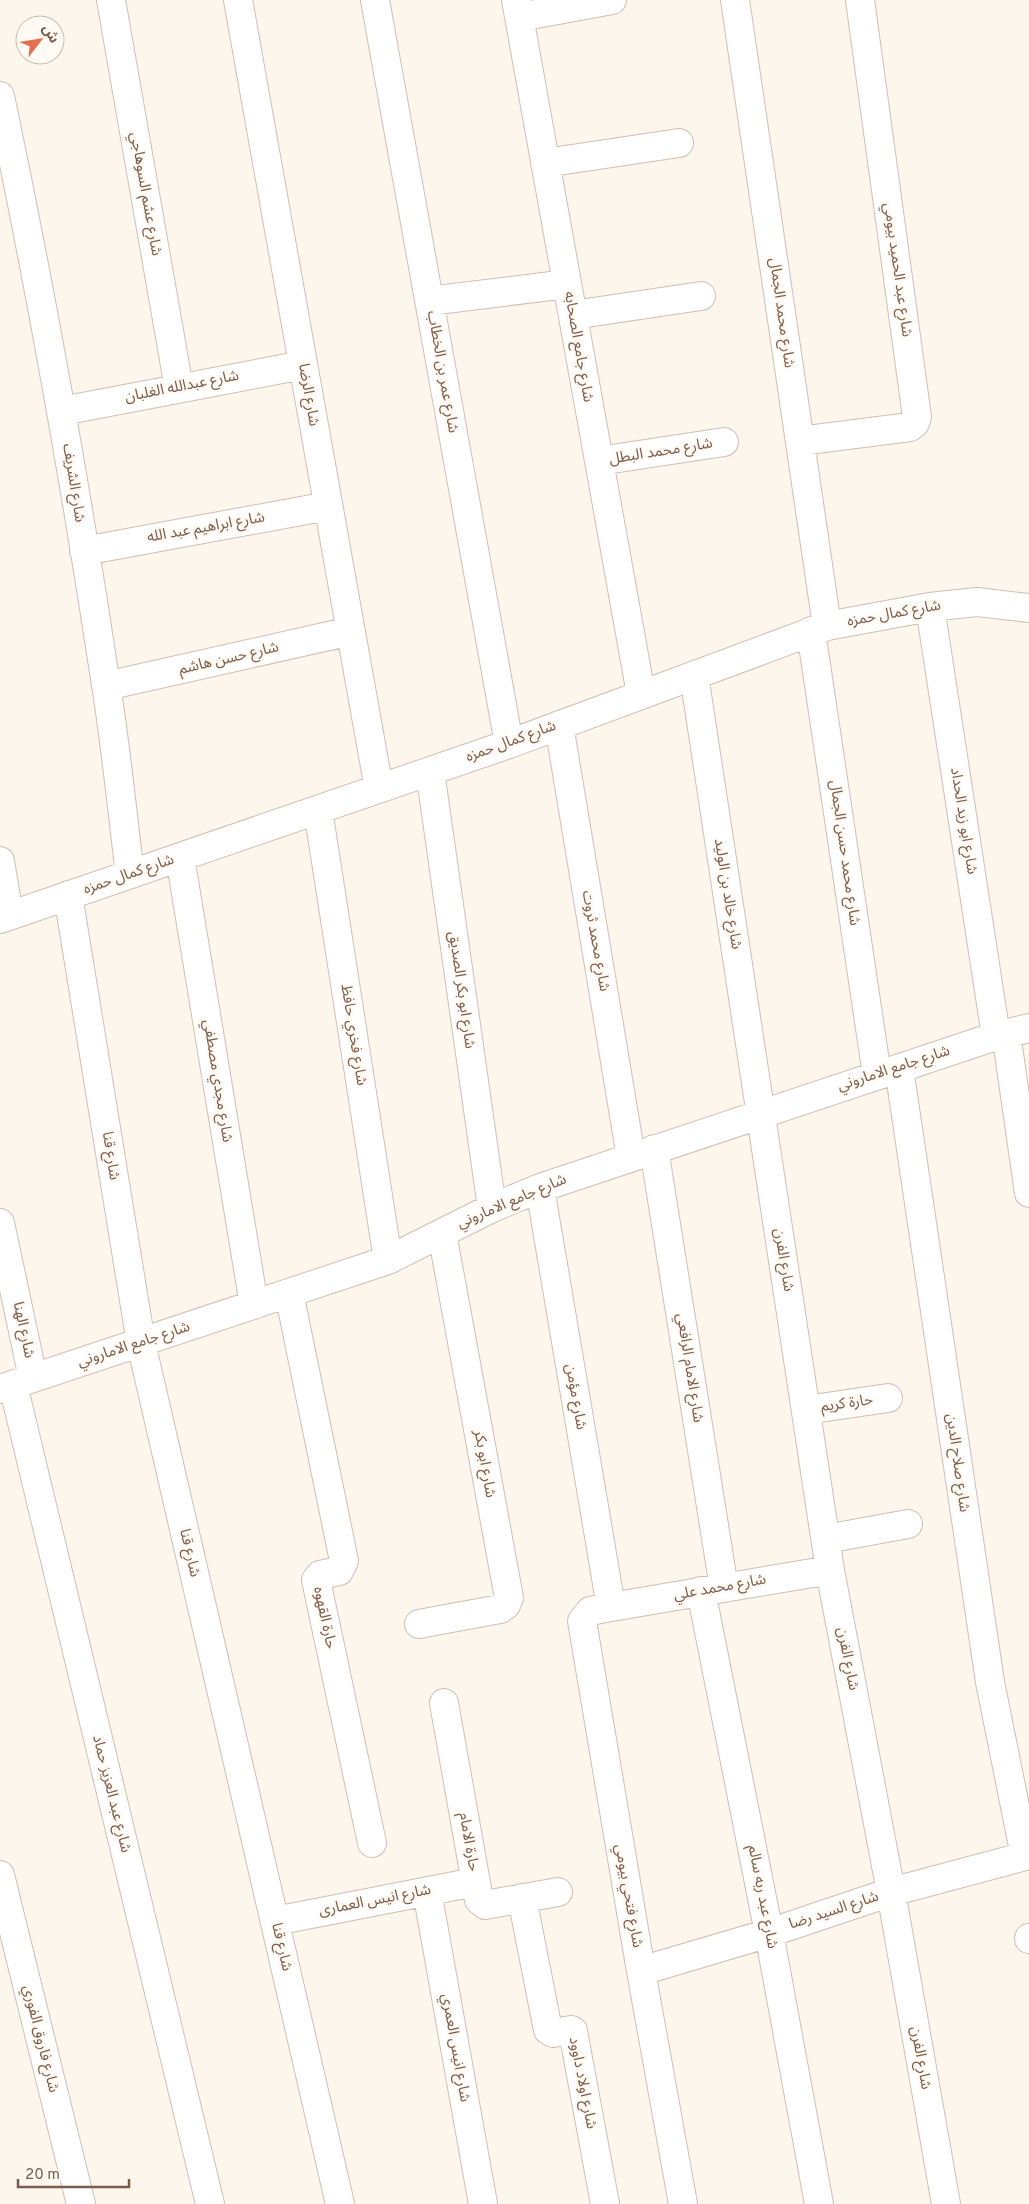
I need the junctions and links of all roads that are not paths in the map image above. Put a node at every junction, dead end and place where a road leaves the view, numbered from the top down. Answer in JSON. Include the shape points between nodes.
{"nodes":[{"id":1,"x":111,"y":0,"type":"edge"},
{"id":2,"x":238,"y":0,"type":"edge"},
{"id":3,"x":375,"y":0,"type":"edge"},
{"id":4,"x":612,"y":0,"type":"edge"},
{"id":5,"x":735,"y":0,"type":"edge"},
{"id":6,"x":860,"y":0,"type":"edge"},
{"id":7,"x":518,"y":9,"type":"edge"},
{"id":8,"x":0,"y":96,"type":"edge"},
{"id":9,"x":679,"y":143,"type":"dead end"},
{"id":10,"x":546,"y":163,"type":"junction"},
{"id":11,"x":567,"y":284,"type":"junction"},
{"id":12,"x":701,"y":296,"type":"dead end"},
{"id":13,"x":429,"y":301,"type":"junction"},
{"id":14,"x":573,"y":315,"type":"junction"},
{"id":15,"x":303,"y":364,"type":"junction"},
{"id":16,"x":179,"y":388,"type":"junction"},
{"id":17,"x":62,"y":410,"type":"junction"},
{"id":18,"x":800,"y":441,"type":"junction"},
{"id":19,"x":724,"y":442,"type":"dead end"},
{"id":20,"x":599,"y":461,"type":"junction"},
{"id":21,"x":328,"y":506,"type":"junction"},
{"id":22,"x":84,"y":551,"type":"junction"},
{"id":23,"x":930,"y":607,"type":"junction"},
{"id":24,"x":1029,"y":608,"type":"edge"},
{"id":25,"x":819,"y":628,"type":"junction"},
{"id":26,"x":351,"y":631,"type":"junction"},
{"id":27,"x":694,"y":675,"type":"junction"},
{"id":28,"x":106,"y":686,"type":"junction"},
{"id":29,"x":641,"y":694,"type":"junction"},
{"id":30,"x":558,"y":725,"type":"junction"},
{"id":31,"x":509,"y":744,"type":"junction"},
{"id":32,"x":430,"y":771,"type":"junction"},
{"id":33,"x":379,"y":789,"type":"junction"},
{"id":34,"x":318,"y":810,"type":"junction"},
{"id":35,"x":180,"y":857,"type":"junction"},
{"id":36,"x":0,"y":861,"type":"edge"},
{"id":37,"x":130,"y":874,"type":"junction"},
{"id":38,"x":68,"y":895,"type":"junction"},
{"id":39,"x":5,"y":917,"type":"edge"},
{"id":40,"x":1010,"y":1032,"type":"edge"},
{"id":41,"x":888,"y":1071,"type":"junction"},
{"id":42,"x":761,"y":1113,"type":"junction"},
{"id":43,"x":643,"y":1153,"type":"junction"},
{"id":44,"x":540,"y":1188,"type":"junction"},
{"id":45,"x":1029,"y":1193,"type":"edge"},
{"id":46,"x":492,"y":1208,"type":"junction"},
{"id":47,"x":0,"y":1223,"type":"edge"},
{"id":48,"x":442,"y":1233,"type":"junction"},
{"id":49,"x":388,"y":1260,"type":"junction"},
{"id":50,"x":289,"y":1293,"type":"junction"},
{"id":51,"x":254,"y":1305,"type":"junction"},
{"id":52,"x":141,"y":1343,"type":"junction"},
{"id":53,"x":15,"y":1384,"type":"edge"},
{"id":54,"x":888,"y":1398,"type":"dead end"},
{"id":55,"x":806,"y":1410,"type":"junction"},
{"id":56,"x":908,"y":1524,"type":"dead end"},
{"id":57,"x":826,"y":1539,"type":"junction"},
{"id":58,"x":830,"y":1570,"type":"junction"},
{"id":59,"x":712,"y":1590,"type":"junction"},
{"id":60,"x":611,"y":1607,"type":"junction"},
{"id":61,"x":419,"y":1624,"type":"dead end"},
{"id":62,"x":444,"y":1703,"type":"dead end"},
{"id":63,"x":372,"y":1843,"type":"dead end"},
{"id":64,"x":1027,"y":1855,"type":"edge"},
{"id":65,"x":0,"y":1875,"type":"edge"},
{"id":66,"x":475,"y":1882,"type":"junction"},
{"id":67,"x":427,"y":1891,"type":"junction"},
{"id":68,"x":558,"y":1892,"type":"dead end"},
{"id":69,"x":891,"y":1892,"type":"junction"},
{"id":70,"x":522,"y":1898,"type":"junction"},
{"id":71,"x":274,"y":1921,"type":"junction"},
{"id":72,"x":769,"y":1933,"type":"junction"},
{"id":73,"x":641,"y":1971,"type":"junction"},
{"id":74,"x":81,"y":2204,"type":"edge"},
{"id":75,"x":210,"y":2204,"type":"edge"},
{"id":76,"x":340,"y":2204,"type":"edge"},
{"id":77,"x":483,"y":2204,"type":"edge"},
{"id":78,"x":605,"y":2204,"type":"edge"},
{"id":79,"x":683,"y":2204,"type":"edge"},
{"id":80,"x":819,"y":2204,"type":"edge"},
{"id":81,"x":946,"y":2204,"type":"edge"}],
"edges":[{"from":1,"to":16,"type":"street","name":"شارع عشم السوهاجي"},
{"from":2,"to":15,"type":"street","name":"شارع الرضا"},
{"from":3,"to":13,"type":"street","name":"شارع عمر بن الخطاب"},
{"from":4,"to":7,"type":"street"},
{"from":5,"to":18,"type":"street","name":"شارع محمد الجمال"},
{"from":6,"to":18,"type":"street","name":"شارع عبد الحميد بيومي","via":[[917,417],[910,427]]},
{"from":7,"to":10,"type":"street","name":"شارع جامع الصحابه"},
{"from":8,"to":17,"type":"street","name":"شارع الشريف"},
{"from":9,"to":10,"type":"street"},
{"from":10,"to":11,"type":"street","name":"شارع جامع الصحابه"},
{"from":11,"to":13,"type":"street"},
{"from":11,"to":14,"type":"street","name":"شارع جامع الصحابه"},
{"from":12,"to":14,"type":"street"},
{"from":13,"to":31,"type":"street","name":"شارع عمر بن الخطاب"},
{"from":14,"to":20,"type":"street","name":"شارع جامع الصحابه"},
{"from":15,"to":16,"type":"street","name":"شارع عبدالله الغلبان"},
{"from":15,"to":21,"type":"street","name":"شارع الرضا"},
{"from":16,"to":17,"type":"street","name":"شارع عبدالله الغلبان"},
{"from":17,"to":22,"type":"street","name":"شارع الشريف"},
{"from":18,"to":25,"type":"street","name":"شارع محمد الجمال"},
{"from":19,"to":20,"type":"street","name":"شارع محمد البطل"},
{"from":20,"to":29,"type":"street","name":"شارع جامع الصحابه"},
{"from":21,"to":22,"type":"street","name":"شارع ابراهيم عبد الله"},
{"from":21,"to":26,"type":"street","name":"شارع الرضا"},
{"from":22,"to":28,"type":"street","name":"شارع الشريف"},
{"from":23,"to":24,"type":"street","name":"شارع كمال حمزه","via":[[977,602]]},
{"from":23,"to":25,"type":"street","name":"شارع كمال حمزه"},
{"from":23,"to":40,"type":"street","name":"شارع ابو زيد الحداد"},
{"from":25,"to":27,"type":"street","name":"شارع كمال حمزه"},
{"from":25,"to":41,"type":"street","name":"شارع محمد حسن الجمال"},
{"from":26,"to":28,"type":"street","name":"شارع حسن هاشم"},
{"from":26,"to":33,"type":"street","name":"شارع الرضا"},
{"from":27,"to":29,"type":"street","name":"شارع كمال حمزه"},
{"from":27,"to":42,"type":"street","name":"شارع خالد بن الوليد"},
{"from":28,"to":37,"type":"street","name":"شارع الشريف"},
{"from":29,"to":30,"type":"street","name":"شارع كمال حمزه"},
{"from":30,"to":31,"type":"street","name":"شارع كمال حمزه"},
{"from":30,"to":43,"type":"street","name":"شارع محمد ثروت"},
{"from":31,"to":32,"type":"street","name":"شارع كمال حمزه"},
{"from":32,"to":33,"type":"street","name":"شارع كمال حمزه"},
{"from":32,"to":46,"type":"street","name":"شارع ابو بكر الصديق"},
{"from":33,"to":34,"type":"street","name":"شارع كمال حمزه"},
{"from":34,"to":35,"type":"street","name":"شارع كمال حمزه"},
{"from":34,"to":49,"type":"street","name":"شارع فخري حافظ"},
{"from":35,"to":37,"type":"street","name":"شارع كمال حمزه"},
{"from":35,"to":51,"type":"street","name":"شارع مجدي مصطفي"},
{"from":36,"to":39,"type":"street"},
{"from":37,"to":38,"type":"street","name":"شارع كمال حمزه"},
{"from":38,"to":39,"type":"street","name":"شارع كمال حمزه"},
{"from":38,"to":52,"type":"street","name":"شارع قنا"},
{"from":40,"to":41,"type":"street","name":"شارع جامع الاماروني"},
{"from":40,"to":45,"type":"street","name":"شارع ابو زيد الحداد"},
{"from":41,"to":42,"type":"street","name":"شارع جامع الاماروني"},
{"from":41,"to":64,"type":"street","name":"شارع صلاح الدين","via":[[990,1682]]},
{"from":42,"to":43,"type":"street","name":"شارع جامع الاماروني"},
{"from":42,"to":55,"type":"street","name":"شارع الفرن"},
{"from":43,"to":44,"type":"street","name":"شارع جامع الاماروني"},
{"from":43,"to":59,"type":"street","name":"شارع الامام الرافعي"},
{"from":44,"to":46,"type":"street","name":"شارع جامع الاماروني"},
{"from":44,"to":60,"type":"street","name":"شارع مؤمن"},
{"from":46,"to":48,"type":"street","name":"شارع جامع الاماروني"},
{"from":47,"to":53,"type":"street","name":"شارع الهنا"},
{"from":48,"to":49,"type":"street","name":"شارع جامع الاماروني"},
{"from":48,"to":61,"type":"street","name":"شارع ابو بكر","via":[[509,1598],[500,1609]]},
{"from":49,"to":50,"type":"street","name":"شارع جامع الاماروني"},
{"from":50,"to":51,"type":"street","name":"شارع جامع الاماروني"},
{"from":50,"to":63,"type":"street","name":"حارة القهوه","via":[[344,1561],[339,1571],[320,1575],[316,1580]]},
{"from":51,"to":52,"type":"street","name":"شارع جامع الاماروني"},
{"from":52,"to":53,"type":"street","name":"شارع جامع الاماروني"},
{"from":52,"to":71,"type":"street","name":"شارع قنا"},
{"from":53,"to":75,"type":"street","name":"شارع عبد العزيز حماد"},
{"from":54,"to":55,"type":"street","name":"حارة كريم"},
{"from":55,"to":57,"type":"street","name":"شارع الفرن"},
{"from":56,"to":57,"type":"street"},
{"from":57,"to":58,"type":"street","name":"شارع الفرن"},
{"from":58,"to":59,"type":"street","name":"شارع محمد علي"},
{"from":58,"to":69,"type":"street","name":"شارع الفرن"},
{"from":59,"to":60,"type":"street","name":"شارع محمد علي"},
{"from":59,"to":72,"type":"street","name":"شارع عبد ربه سالم"},
{"from":60,"to":73,"type":"street","name":"شارع فتحي بيومي","via":[[590,1611],[583,1617],[581,1626]]},
{"from":62,"to":66,"type":"street","name":"حارة الامام"},
{"from":64,"to":69,"type":"street","name":"شارع السيد رضا"},
{"from":65,"to":74,"type":"street","name":"شارع فاروق الفوري"},
{"from":66,"to":67,"type":"street","name":"شارع انيس العمارى"},
{"from":66,"to":70,"type":"street","name":"حارة الامام","via":[[479,1900],[485,1904]]},
{"from":67,"to":71,"type":"street","name":"شارع انيس العمارى"},
{"from":67,"to":77,"type":"street","name":"شارع انيس العمري"},
{"from":68,"to":70,"type":"street","name":"حارة الامام"},
{"from":69,"to":72,"type":"street","name":"شارع السيد رضا"},
{"from":69,"to":81,"type":"street","name":"شارع الفرن"},
{"from":70,"to":78,"type":"street","name":"شارع اولاد داوود","via":[[548,2030],[552,2033],[573,2031]]},
{"from":71,"to":76,"type":"street","name":"شارع قنا"},
{"from":72,"to":73,"type":"street","name":"شارع السيد رضا"},
{"from":72,"to":80,"type":"street","name":"شارع عبد ربه سالم"},
{"from":73,"to":79,"type":"street","name":"شارع فتحي بيومي"}]}
